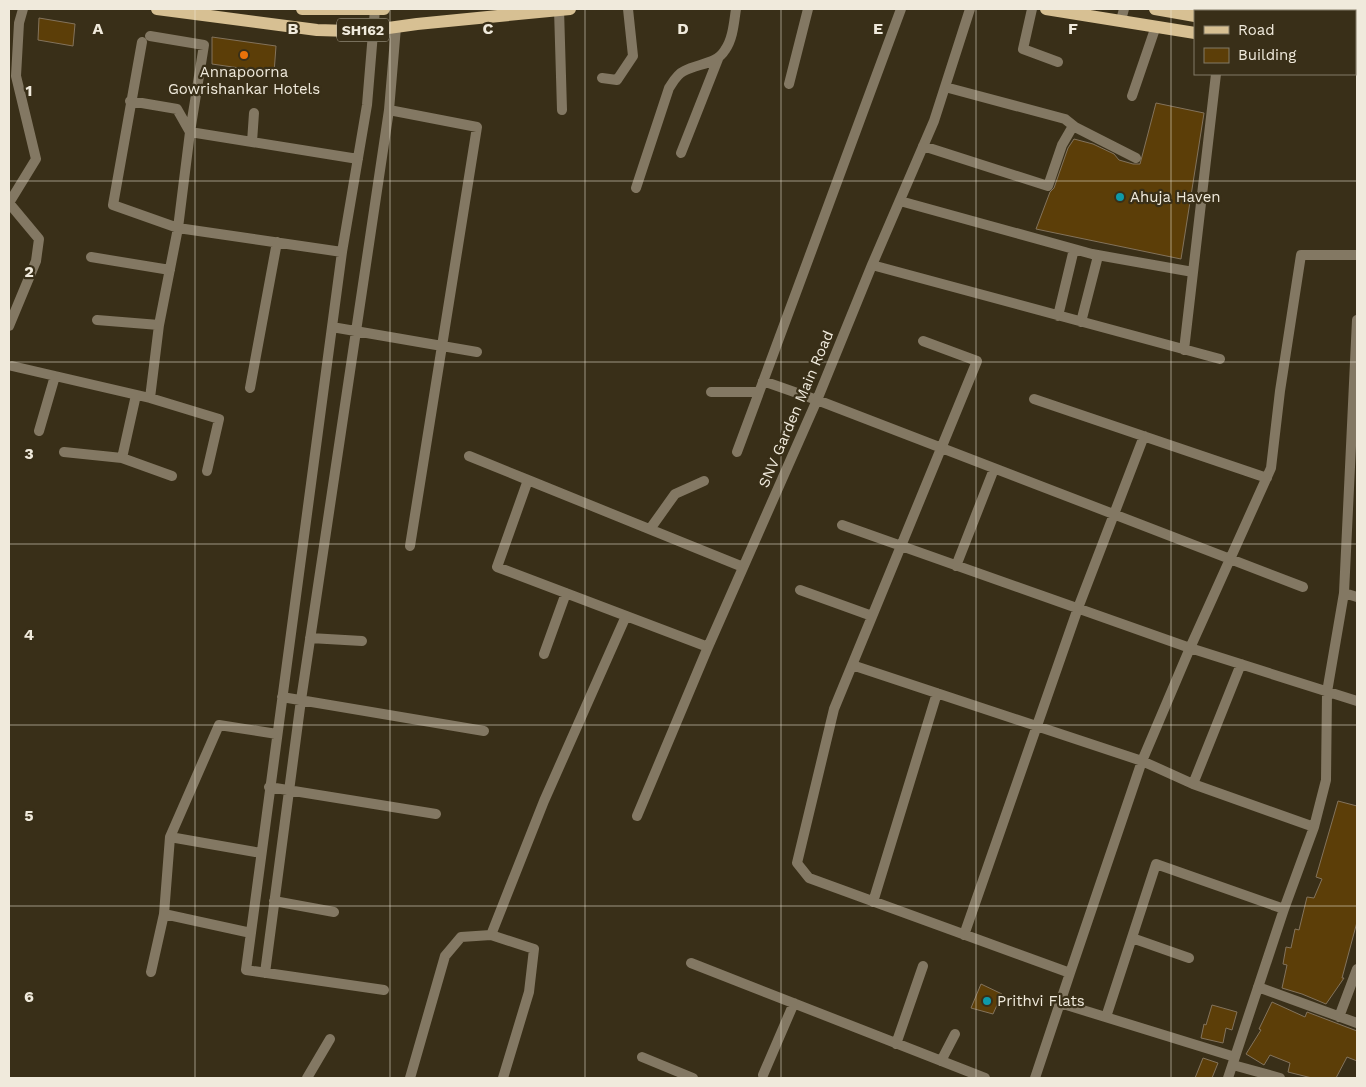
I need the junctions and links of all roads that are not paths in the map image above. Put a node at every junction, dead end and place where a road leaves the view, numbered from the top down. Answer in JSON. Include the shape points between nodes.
{"nodes":[{"id":1,"x":22,"y":9,"type":"edge"},
{"id":2,"x":157,"y":9,"type":"edge"},
{"id":3,"x":302,"y":9,"type":"edge"},
{"id":4,"x":380,"y":9,"type":"edge"},
{"id":5,"x":563,"y":9,"type":"edge"},
{"id":6,"x":628,"y":9,"type":"edge"},
{"id":7,"x":736,"y":9,"type":"edge"},
{"id":8,"x":808,"y":9,"type":"edge"},
{"id":9,"x":901,"y":9,"type":"edge"},
{"id":10,"x":970,"y":9,"type":"edge"},
{"id":11,"x":1032,"y":9,"type":"edge"},
{"id":12,"x":1046,"y":9,"type":"edge"},
{"id":13,"x":1156,"y":9,"type":"edge"},
{"id":14,"x":235,"y":14,"type":"edge"},
{"id":15,"x":1122,"y":15,"type":"edge"},
{"id":16,"x":1194,"y":16,"type":"edge"},
{"id":17,"x":396,"y":26,"type":"junction"},
{"id":18,"x":1156,"y":26,"type":"junction"},
{"id":19,"x":374,"y":30,"type":"junction"},
{"id":20,"x":1194,"y":32,"type":"edge"},
{"id":21,"x":718,"y":59,"type":"junction"},
{"id":22,"x":1058,"y":62,"type":"dead end"},
{"id":23,"x":1216,"y":75,"type":"edge"},
{"id":24,"x":13,"y":76,"type":"edge"},
{"id":25,"x":602,"y":78,"type":"dead end"},
{"id":26,"x":789,"y":84,"type":"dead end"},
{"id":27,"x":945,"y":87,"type":"junction"},
{"id":28,"x":1132,"y":96,"type":"dead end"},
{"id":29,"x":130,"y":102,"type":"junction"},
{"id":30,"x":389,"y":110,"type":"junction"},
{"id":31,"x":562,"y":110,"type":"dead end"},
{"id":32,"x":254,"y":113,"type":"dead end"},
{"id":33,"x":1073,"y":126,"type":"junction"},
{"id":34,"x":190,"y":132,"type":"junction"},
{"id":35,"x":252,"y":142,"type":"junction"},
{"id":36,"x":923,"y":146,"type":"junction"},
{"id":37,"x":681,"y":153,"type":"dead end"},
{"id":38,"x":1136,"y":158,"type":"dead end"},
{"id":39,"x":358,"y":159,"type":"junction"},
{"id":40,"x":636,"y":188,"type":"dead end"},
{"id":41,"x":900,"y":201,"type":"junction"},
{"id":42,"x":178,"y":228,"type":"junction"},
{"id":43,"x":277,"y":242,"type":"junction"},
{"id":44,"x":1074,"y":249,"type":"junction"},
{"id":45,"x":342,"y":252,"type":"junction"},
{"id":46,"x":1357,"y":255,"type":"edge"},
{"id":47,"x":1098,"y":256,"type":"junction"},
{"id":48,"x":91,"y":257,"type":"dead end"},
{"id":49,"x":872,"y":266,"type":"junction"},
{"id":50,"x":170,"y":270,"type":"junction"},
{"id":51,"x":1193,"y":272,"type":"junction"},
{"id":52,"x":1058,"y":316,"type":"junction"},
{"id":53,"x":97,"y":320,"type":"dead end"},
{"id":54,"x":1357,"y":320,"type":"edge"},
{"id":55,"x":1081,"y":322,"type":"junction"},
{"id":56,"x":159,"y":325,"type":"junction"},
{"id":57,"x":9,"y":326,"type":"edge"},
{"id":58,"x":332,"y":326,"type":"junction"},
{"id":59,"x":356,"y":331,"type":"junction"},
{"id":60,"x":923,"y":341,"type":"dead end"},
{"id":61,"x":442,"y":347,"type":"junction"},
{"id":62,"x":1184,"y":350,"type":"junction"},
{"id":63,"x":478,"y":352,"type":"dead end"},
{"id":64,"x":1220,"y":359,"type":"dead end"},
{"id":65,"x":12,"y":366,"type":"dead end"},
{"id":66,"x":55,"y":376,"type":"junction"},
{"id":67,"x":761,"y":386,"type":"junction"},
{"id":68,"x":250,"y":388,"type":"dead end"},
{"id":69,"x":711,"y":392,"type":"dead end"},
{"id":70,"x":136,"y":395,"type":"junction"},
{"id":71,"x":150,"y":398,"type":"junction"},
{"id":72,"x":1034,"y":398,"type":"dead end"},
{"id":73,"x":818,"y":400,"type":"junction"},
{"id":74,"x":39,"y":431,"type":"dead end"},
{"id":75,"x":1144,"y":436,"type":"junction"},
{"id":76,"x":941,"y":449,"type":"junction"},
{"id":77,"x":64,"y":452,"type":"dead end"},
{"id":78,"x":737,"y":452,"type":"dead end"},
{"id":79,"x":469,"y":456,"type":"dead end"},
{"id":80,"x":122,"y":458,"type":"junction"},
{"id":81,"x":994,"y":469,"type":"junction"},
{"id":82,"x":207,"y":471,"type":"dead end"},
{"id":83,"x":172,"y":476,"type":"dead end"},
{"id":84,"x":1266,"y":478,"type":"junction"},
{"id":85,"x":528,"y":480,"type":"junction"},
{"id":86,"x":704,"y":481,"type":"dead end"},
{"id":87,"x":1114,"y":515,"type":"junction"},
{"id":88,"x":842,"y":525,"type":"dead end"},
{"id":89,"x":650,"y":529,"type":"junction"},
{"id":90,"x":410,"y":546,"type":"dead end"},
{"id":91,"x":900,"y":546,"type":"junction"},
{"id":92,"x":1230,"y":559,"type":"junction"},
{"id":93,"x":956,"y":566,"type":"junction"},
{"id":94,"x":743,"y":567,"type":"junction"},
{"id":95,"x":1303,"y":587,"type":"dead end"},
{"id":96,"x":800,"y":590,"type":"dead end"},
{"id":97,"x":566,"y":593,"type":"junction"},
{"id":98,"x":1344,"y":593,"type":"junction"},
{"id":99,"x":1357,"y":597,"type":"edge"},
{"id":100,"x":1079,"y":609,"type":"junction"},
{"id":101,"x":626,"y":616,"type":"junction"},
{"id":102,"x":872,"y":616,"type":"junction"},
{"id":103,"x":310,"y":638,"type":"junction"},
{"id":104,"x":362,"y":641,"type":"dead end"},
{"id":105,"x":708,"y":647,"type":"junction"},
{"id":106,"x":1190,"y":648,"type":"junction"},
{"id":107,"x":544,"y":654,"type":"dead end"},
{"id":108,"x":1241,"y":664,"type":"junction"},
{"id":109,"x":852,"y":665,"type":"junction"},
{"id":110,"x":1327,"y":692,"type":"junction"},
{"id":111,"x":937,"y":693,"type":"junction"},
{"id":112,"x":282,"y":697,"type":"junction"},
{"id":113,"x":301,"y":700,"type":"junction"},
{"id":114,"x":1357,"y":702,"type":"edge"},
{"id":115,"x":1036,"y":726,"type":"junction"},
{"id":116,"x":484,"y":731,"type":"dead end"},
{"id":117,"x":276,"y":734,"type":"junction"},
{"id":118,"x":1142,"y":761,"type":"junction"},
{"id":119,"x":1193,"y":784,"type":"junction"},
{"id":120,"x":269,"y":787,"type":"junction"},
{"id":121,"x":288,"y":790,"type":"junction"},
{"id":122,"x":436,"y":814,"type":"dead end"},
{"id":123,"x":637,"y":816,"type":"dead end"},
{"id":124,"x":1314,"y":827,"type":"junction"},
{"id":125,"x":170,"y":837,"type":"junction"},
{"id":126,"x":261,"y":853,"type":"junction"},
{"id":127,"x":274,"y":901,"type":"junction"},
{"id":128,"x":873,"y":902,"type":"junction"},
{"id":129,"x":1284,"y":908,"type":"junction"},
{"id":130,"x":334,"y":912,"type":"dead end"},
{"id":131,"x":164,"y":914,"type":"junction"},
{"id":132,"x":250,"y":933,"type":"junction"},
{"id":133,"x":491,"y":935,"type":"junction"},
{"id":134,"x":964,"y":935,"type":"junction"},
{"id":135,"x":1132,"y":938,"type":"junction"},
{"id":136,"x":1189,"y":958,"type":"dead end"},
{"id":137,"x":691,"y":963,"type":"dead end"},
{"id":138,"x":923,"y":966,"type":"dead end"},
{"id":139,"x":1357,"y":969,"type":"edge"},
{"id":140,"x":151,"y":972,"type":"dead end"},
{"id":141,"x":265,"y":972,"type":"junction"},
{"id":142,"x":1070,"y":973,"type":"junction"},
{"id":143,"x":1258,"y":987,"type":"junction"},
{"id":144,"x":384,"y":990,"type":"dead end"},
{"id":145,"x":794,"y":1003,"type":"junction"},
{"id":146,"x":1060,"y":1003,"type":"junction"},
{"id":147,"x":1106,"y":1017,"type":"junction"},
{"id":148,"x":1339,"y":1017,"type":"junction"},
{"id":149,"x":1357,"y":1023,"type":"edge"},
{"id":150,"x":955,"y":1034,"type":"dead end"},
{"id":151,"x":330,"y":1039,"type":"dead end"},
{"id":152,"x":896,"y":1044,"type":"junction"},
{"id":153,"x":642,"y":1057,"type":"dead end"},
{"id":154,"x":941,"y":1061,"type":"junction"},
{"id":155,"x":1234,"y":1061,"type":"junction"},
{"id":156,"x":763,"y":1075,"type":"dead end"},
{"id":157,"x":307,"y":1078,"type":"edge"},
{"id":158,"x":410,"y":1078,"type":"edge"},
{"id":159,"x":503,"y":1078,"type":"edge"},
{"id":160,"x":693,"y":1078,"type":"edge"},
{"id":161,"x":985,"y":1078,"type":"edge"},
{"id":162,"x":1035,"y":1078,"type":"edge"},
{"id":163,"x":1228,"y":1078,"type":"edge"},
{"id":164,"x":1280,"y":1078,"type":"edge"}],
"edges":[{"from":1,"to":24,"type":"street"},
{"from":2,"to":14,"type":"main road","number":"SH162"},
{"from":3,"to":4,"type":"main road","number":"SH162"},
{"from":4,"to":19,"type":"street"},
{"from":5,"to":17,"type":"main road","number":"SH162"},
{"from":5,"to":31,"type":"street"},
{"from":6,"to":25,"type":"street","via":[[632,56],[617,80]]},
{"from":7,"to":21,"type":"street","via":[[729,44]]},
{"from":8,"to":26,"type":"street"},
{"from":9,"to":67,"type":"street"},
{"from":10,"to":27,"type":"street","name":"SNV Garden Main Road"},
{"from":11,"to":22,"type":"street","via":[[1023,49]]},
{"from":12,"to":15,"type":"main road"},
{"from":13,"to":16,"type":"main road"},
{"from":14,"to":19,"type":"main road","number":"SH162","via":[[317,30]]},
{"from":15,"to":18,"type":"main road"},
{"from":17,"to":19,"type":"main road","number":"SH162"},
{"from":17,"to":30,"type":"street"},
{"from":18,"to":20,"type":"main road"},
{"from":18,"to":28,"type":"street"},
{"from":19,"to":39,"type":"street"},
{"from":21,"to":37,"type":"street"},
{"from":21,"to":40,"type":"street","via":[[684,71],[669,88]]},
{"from":23,"to":51,"type":"street"},
{"from":24,"to":57,"type":"street","via":[[36,160],[10,204],[39,239],[36,261]]},
{"from":27,"to":33,"type":"street","via":[[1065,119]]},
{"from":27,"to":36,"type":"street","name":"SNV Garden Main Road"},
{"from":29,"to":34,"type":"street","via":[[177,109]]},
{"from":29,"to":34,"type":"street","via":[[146,39],[204,44]]},
{"from":29,"to":42,"type":"street","via":[[113,205]]},
{"from":30,"to":59,"type":"street"},
{"from":30,"to":61,"type":"street","via":[[477,127]]},
{"from":32,"to":35,"type":"street"},
{"from":33,"to":36,"type":"street","via":[[1062,144],[1048,186]]},
{"from":33,"to":38,"type":"street"},
{"from":34,"to":35,"type":"street"},
{"from":34,"to":42,"type":"street"},
{"from":35,"to":39,"type":"street"},
{"from":36,"to":41,"type":"street","name":"SNV Garden Main Road"},
{"from":39,"to":45,"type":"street"},
{"from":41,"to":44,"type":"street"},
{"from":41,"to":49,"type":"street","name":"SNV Garden Main Road"},
{"from":42,"to":43,"type":"street"},
{"from":42,"to":50,"type":"street"},
{"from":43,"to":45,"type":"street"},
{"from":43,"to":68,"type":"street"},
{"from":44,"to":47,"type":"street"},
{"from":44,"to":52,"type":"street"},
{"from":45,"to":58,"type":"street"},
{"from":46,"to":84,"type":"street","via":[[1301,255],[1271,468]]},
{"from":47,"to":51,"type":"street"},
{"from":47,"to":55,"type":"street"},
{"from":48,"to":50,"type":"street"},
{"from":49,"to":52,"type":"street"},
{"from":49,"to":73,"type":"street","name":"SNV Garden Main Road"},
{"from":50,"to":56,"type":"street"},
{"from":51,"to":62,"type":"street"},
{"from":52,"to":55,"type":"street"},
{"from":53,"to":56,"type":"street"},
{"from":54,"to":98,"type":"street"},
{"from":55,"to":62,"type":"street"},
{"from":56,"to":71,"type":"street"},
{"from":58,"to":59,"type":"street"},
{"from":58,"to":112,"type":"street"},
{"from":59,"to":61,"type":"street"},
{"from":59,"to":103,"type":"street"},
{"from":60,"to":76,"type":"street","via":[[977,361]]},
{"from":61,"to":63,"type":"street"},
{"from":61,"to":90,"type":"street"},
{"from":62,"to":64,"type":"street"},
{"from":65,"to":66,"type":"street"},
{"from":66,"to":70,"type":"street"},
{"from":66,"to":74,"type":"street"},
{"from":67,"to":69,"type":"street"},
{"from":67,"to":73,"type":"street"},
{"from":67,"to":78,"type":"street"},
{"from":70,"to":71,"type":"street"},
{"from":70,"to":80,"type":"street"},
{"from":71,"to":82,"type":"street","via":[[219,419]]},
{"from":72,"to":75,"type":"street"},
{"from":73,"to":76,"type":"street"},
{"from":73,"to":94,"type":"street","name":"SNV Garden Main Road"},
{"from":75,"to":84,"type":"street"},
{"from":75,"to":87,"type":"street"},
{"from":76,"to":81,"type":"street"},
{"from":76,"to":91,"type":"street"},
{"from":77,"to":80,"type":"street"},
{"from":79,"to":85,"type":"street"},
{"from":80,"to":83,"type":"street"},
{"from":81,"to":87,"type":"street"},
{"from":81,"to":93,"type":"street"},
{"from":84,"to":92,"type":"street"},
{"from":85,"to":89,"type":"street"},
{"from":85,"to":97,"type":"street","via":[[496,567]]},
{"from":86,"to":89,"type":"street","via":[[675,494]]},
{"from":87,"to":92,"type":"street"},
{"from":87,"to":100,"type":"street"},
{"from":88,"to":91,"type":"street"},
{"from":89,"to":94,"type":"street"},
{"from":91,"to":93,"type":"street"},
{"from":91,"to":102,"type":"street"},
{"from":92,"to":95,"type":"street"},
{"from":92,"to":106,"type":"street"},
{"from":93,"to":100,"type":"street"},
{"from":94,"to":105,"type":"street","name":"SNV Garden Main Road"},
{"from":96,"to":102,"type":"street"},
{"from":97,"to":101,"type":"street"},
{"from":97,"to":107,"type":"street"},
{"from":98,"to":99,"type":"street"},
{"from":98,"to":110,"type":"street"},
{"from":100,"to":106,"type":"street"},
{"from":100,"to":115,"type":"street"},
{"from":101,"to":105,"type":"street"},
{"from":101,"to":133,"type":"street","via":[[544,801]]},
{"from":102,"to":109,"type":"street"},
{"from":103,"to":104,"type":"street"},
{"from":103,"to":113,"type":"street"},
{"from":105,"to":123,"type":"street","name":"SNV Garden Main Road"},
{"from":106,"to":108,"type":"street"},
{"from":106,"to":118,"type":"street"},
{"from":108,"to":110,"type":"street"},
{"from":108,"to":119,"type":"street"},
{"from":109,"to":111,"type":"street"},
{"from":109,"to":128,"type":"street","via":[[834,709],[797,863],[809,878]]},
{"from":110,"to":114,"type":"street"},
{"from":110,"to":124,"type":"street","via":[[1326,780]]},
{"from":111,"to":115,"type":"street"},
{"from":111,"to":128,"type":"street"},
{"from":112,"to":113,"type":"street"},
{"from":112,"to":117,"type":"street"},
{"from":113,"to":116,"type":"street"},
{"from":113,"to":121,"type":"street"},
{"from":115,"to":118,"type":"street"},
{"from":115,"to":134,"type":"street"},
{"from":117,"to":120,"type":"street"},
{"from":117,"to":125,"type":"street","via":[[218,725]]},
{"from":118,"to":119,"type":"street"},
{"from":118,"to":142,"type":"street"},
{"from":119,"to":124,"type":"street"},
{"from":120,"to":121,"type":"street"},
{"from":120,"to":126,"type":"street"},
{"from":121,"to":122,"type":"street"},
{"from":121,"to":127,"type":"street"},
{"from":124,"to":129,"type":"street"},
{"from":125,"to":126,"type":"street"},
{"from":125,"to":131,"type":"street"},
{"from":126,"to":132,"type":"street"},
{"from":127,"to":130,"type":"street"},
{"from":127,"to":141,"type":"street"},
{"from":128,"to":134,"type":"street"},
{"from":129,"to":135,"type":"street","via":[[1156,864]]},
{"from":129,"to":143,"type":"street"},
{"from":131,"to":132,"type":"street"},
{"from":131,"to":140,"type":"street"},
{"from":132,"to":141,"type":"street","via":[[246,970]]},
{"from":133,"to":158,"type":"street","via":[[461,937],[444,956]]},
{"from":133,"to":159,"type":"street","via":[[534,949],[529,992]]},
{"from":134,"to":142,"type":"street"},
{"from":135,"to":136,"type":"street"},
{"from":135,"to":147,"type":"street"},
{"from":137,"to":145,"type":"street"},
{"from":138,"to":152,"type":"street"},
{"from":139,"to":148,"type":"street"},
{"from":141,"to":144,"type":"street"},
{"from":142,"to":146,"type":"street"},
{"from":143,"to":148,"type":"street"},
{"from":143,"to":155,"type":"street"},
{"from":145,"to":152,"type":"street"},
{"from":145,"to":156,"type":"street"},
{"from":146,"to":147,"type":"street"},
{"from":146,"to":162,"type":"street"},
{"from":147,"to":155,"type":"street"},
{"from":148,"to":149,"type":"street"},
{"from":150,"to":154,"type":"street"},
{"from":151,"to":157,"type":"street"},
{"from":152,"to":154,"type":"street"},
{"from":153,"to":160,"type":"street"},
{"from":154,"to":161,"type":"street"},
{"from":155,"to":163,"type":"street"},
{"from":155,"to":164,"type":"street"}]}
